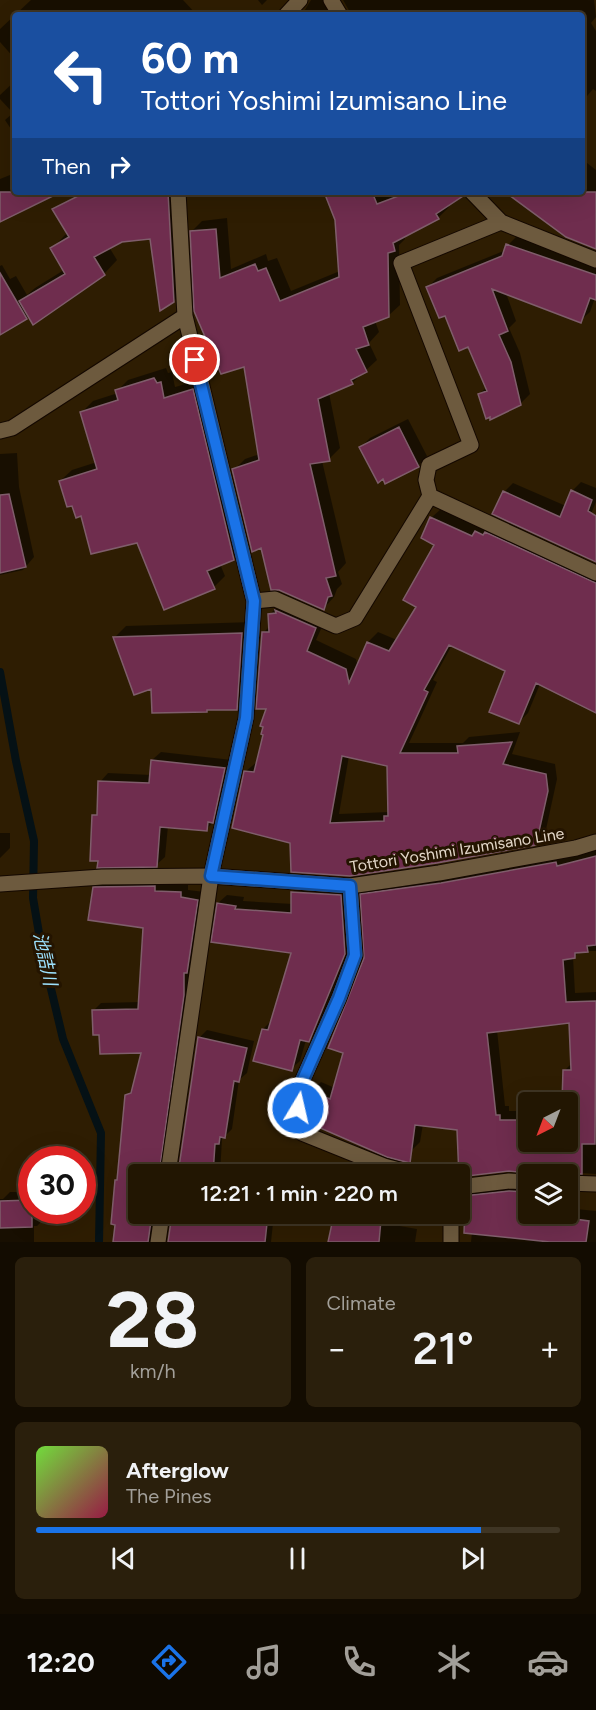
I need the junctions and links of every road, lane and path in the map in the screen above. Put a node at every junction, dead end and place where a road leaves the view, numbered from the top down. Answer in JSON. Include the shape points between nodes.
{"nodes":[{"id":1,"x":300,"y":0,"type":"edge"},
{"id":2,"x":289,"y":12,"type":"edge"},
{"id":3,"x":178,"y":195,"type":"edge"},
{"id":4,"x":475,"y":195,"type":"edge"},
{"id":5,"x":501,"y":222,"type":"junction"},
{"id":6,"x":596,"y":260,"type":"edge"},
{"id":7,"x":184,"y":316,"type":"junction"},
{"id":8,"x":0,"y":431,"type":"edge"},
{"id":9,"x":430,"y":496,"type":"junction"},
{"id":10,"x":596,"y":573,"type":"edge"},
{"id":11,"x":254,"y":601,"type":"junction"},
{"id":12,"x":596,"y":842,"type":"edge"},
{"id":13,"x":211,"y":876,"type":"junction"},
{"id":14,"x":0,"y":884,"type":"edge"},
{"id":15,"x":350,"y":886,"type":"junction"},
{"id":16,"x":169,"y":1164,"type":"edge"},
{"id":17,"x":379,"y":1164,"type":"edge"},
{"id":18,"x":518,"y":1181,"type":"edge"},
{"id":19,"x":578,"y":1183,"type":"edge"},
{"id":20,"x":596,"y":1184,"type":"edge"},
{"id":21,"x":470,"y":1186,"type":"edge"},
{"id":22,"x":161,"y":1224,"type":"edge"},
{"id":23,"x":452,"y":1224,"type":"edge"},
{"id":24,"x":158,"y":1242,"type":"edge"},
{"id":25,"x":451,"y":1242,"type":"edge"}],
"edges":[{"from":1,"to":2,"type":"street"},
{"from":3,"to":7,"type":"street"},
{"from":4,"to":5,"type":"street"},
{"from":5,"to":6,"type":"street"},
{"from":5,"to":9,"type":"street","via":[[401,263],[471,445],[429,465],[426,480]]},
{"from":7,"to":8,"type":"street","via":[[12,428]]},
{"from":7,"to":11,"type":"street"},
{"from":9,"to":10,"type":"street"},
{"from":9,"to":11,"type":"street","via":[[355,618],[336,626],[275,599]]},
{"from":11,"to":13,"type":"street","via":[[246,718]]},
{"from":12,"to":15,"type":"street","name":"Tottori Yoshimi Izumisano Line"},
{"from":13,"to":14,"type":"street","name":"Tottori Yoshimi Izumisano Line","via":[[102,877]]},
{"from":13,"to":15,"type":"street","name":"Tottori Yoshimi Izumisano Line"},
{"from":13,"to":16,"type":"street"},
{"from":15,"to":17,"type":"street","via":[[355,955],[297,1093],[299,1124],[302,1133]]},
{"from":18,"to":21,"type":"street"},
{"from":19,"to":20,"type":"street"},
{"from":22,"to":24,"type":"street"},
{"from":23,"to":25,"type":"street"}]}
